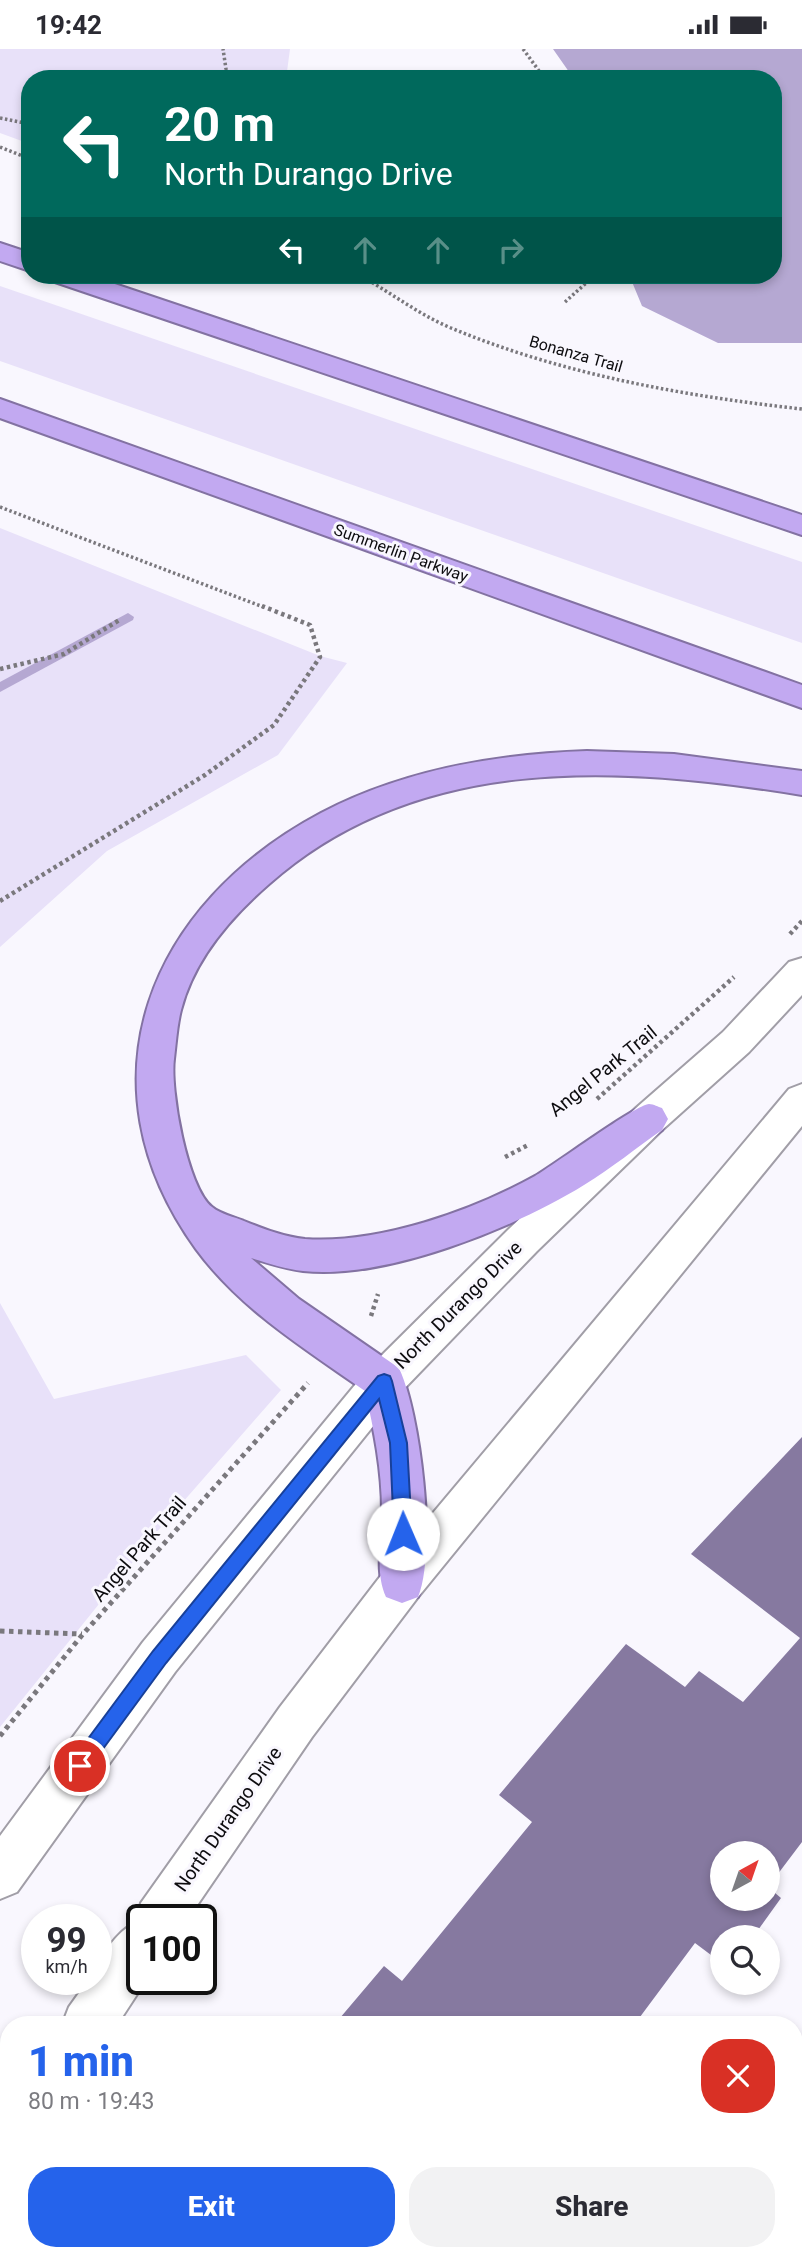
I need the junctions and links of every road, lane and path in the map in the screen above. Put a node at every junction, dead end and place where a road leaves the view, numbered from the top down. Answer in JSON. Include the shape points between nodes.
{"nodes":[{"id":1,"x":223,"y":49,"type":"edge"},
{"id":2,"x":523,"y":49,"type":"edge"},
{"id":3,"x":226,"y":70,"type":"edge"},
{"id":4,"x":538,"y":70,"type":"edge"},
{"id":5,"x":0,"y":118,"type":"edge"},
{"id":6,"x":21,"y":122,"type":"edge"},
{"id":7,"x":0,"y":147,"type":"edge"},
{"id":8,"x":21,"y":155,"type":"edge"},
{"id":9,"x":0,"y":251,"type":"edge"},
{"id":10,"x":21,"y":259,"type":"edge"},
{"id":11,"x":89,"y":284,"type":"edge"},
{"id":12,"x":375,"y":284,"type":"edge"},
{"id":13,"x":585,"y":284,"type":"edge"},
{"id":14,"x":565,"y":302,"type":"dead end"},
{"id":15,"x":0,"y":408,"type":"edge"},
{"id":16,"x":802,"y":409,"type":"edge"},
{"id":17,"x":0,"y":507,"type":"edge"},
{"id":18,"x":802,"y":525,"type":"edge"},
{"id":19,"x":121,"y":619,"type":"dead end"},
{"id":20,"x":0,"y":669,"type":"edge"},
{"id":21,"x":802,"y":697,"type":"edge"},
{"id":22,"x":802,"y":783,"type":"edge"},
{"id":23,"x":0,"y":901,"type":"edge"},
{"id":24,"x":802,"y":921,"type":"edge"},
{"id":25,"x":793,"y":955,"type":"edge"},
{"id":26,"x":747,"y":971,"type":"dead end"},
{"id":27,"x":802,"y":1099,"type":"edge"},
{"id":28,"x":594,"y":1101,"type":"dead end"},
{"id":29,"x":649,"y":1119,"type":"junction"},
{"id":30,"x":538,"y":1139,"type":"dead end"},
{"id":31,"x":494,"y":1164,"type":"dead end"},
{"id":32,"x":199,"y":1219,"type":"junction"},
{"id":33,"x":384,"y":1381,"type":"junction"},
{"id":34,"x":305,"y":1386,"type":"dead end"},
{"id":35,"x":402,"y":1583,"type":"junction"},
{"id":36,"x":0,"y":1631,"type":"edge"},
{"id":37,"x":83,"y":1634,"type":"junction"},
{"id":38,"x":0,"y":1736,"type":"edge"},
{"id":39,"x":0,"y":1875,"type":"edge"},
{"id":40,"x":169,"y":1904,"type":"edge"},
{"id":41,"x":126,"y":1968,"type":"edge"},
{"id":42,"x":93,"y":2016,"type":"edge"}],
"edges":[{"from":1,"to":3,"type":"path"},
{"from":2,"to":4,"type":"path"},
{"from":5,"to":6,"type":"path"},
{"from":7,"to":8,"type":"path"},
{"from":9,"to":10,"type":"highway"},
{"from":11,"to":18,"type":"highway"},
{"from":12,"to":16,"type":"path","name":"Bonanza Trail","via":[[450,327],[587,372],[702,398]]},
{"from":13,"to":14,"type":"path"},
{"from":15,"to":21,"type":"highway","name":"Summerlin Parkway"},
{"from":17,"to":23,"type":"path","via":[[310,625],[320,656],[274,725],[205,775]]},
{"from":19,"to":20,"type":"path","via":[[64,655]]},
{"from":22,"to":32,"type":"highway","via":[[682,766],[582,764],[496,770],[404,791],[308,834],[270,861],[237,889],[187,954],[161,1016],[153,1052],[155,1101],[169,1161]]},
{"from":24,"to":25,"type":"path"},
{"from":25,"to":29,"type":"main road","name":"North Durango Drive","via":[[736,1042]]},
{"from":26,"to":28,"type":"path","name":"Angel Park Trail","via":[[734,977]]},
{"from":27,"to":35,"type":"main road","name":"North Durango Drive"},
{"from":29,"to":32,"type":"highway","via":[[570,1175],[508,1207],[371,1250],[333,1256],[301,1254]]},
{"from":29,"to":33,"type":"main road","name":"North Durango Drive"},
{"from":30,"to":31,"type":"path","name":"Angel Park Trail"},
{"from":32,"to":33,"type":"highway","via":[[229,1262],[266,1295]]},
{"from":33,"to":35,"type":"highway","via":[[398,1443],[404,1510]]},
{"from":33,"to":39,"type":"main road","name":"North Durango Drive","via":[[159,1657]]},
{"from":34,"to":37,"type":"path","name":"Angel Park Trail"},
{"from":35,"to":40,"type":"main road","name":"North Durango Drive","via":[[296,1722]]},
{"from":36,"to":37,"type":"path"},
{"from":37,"to":38,"type":"path","name":"Angel Park Trail"},
{"from":41,"to":42,"type":"main road"}]}
